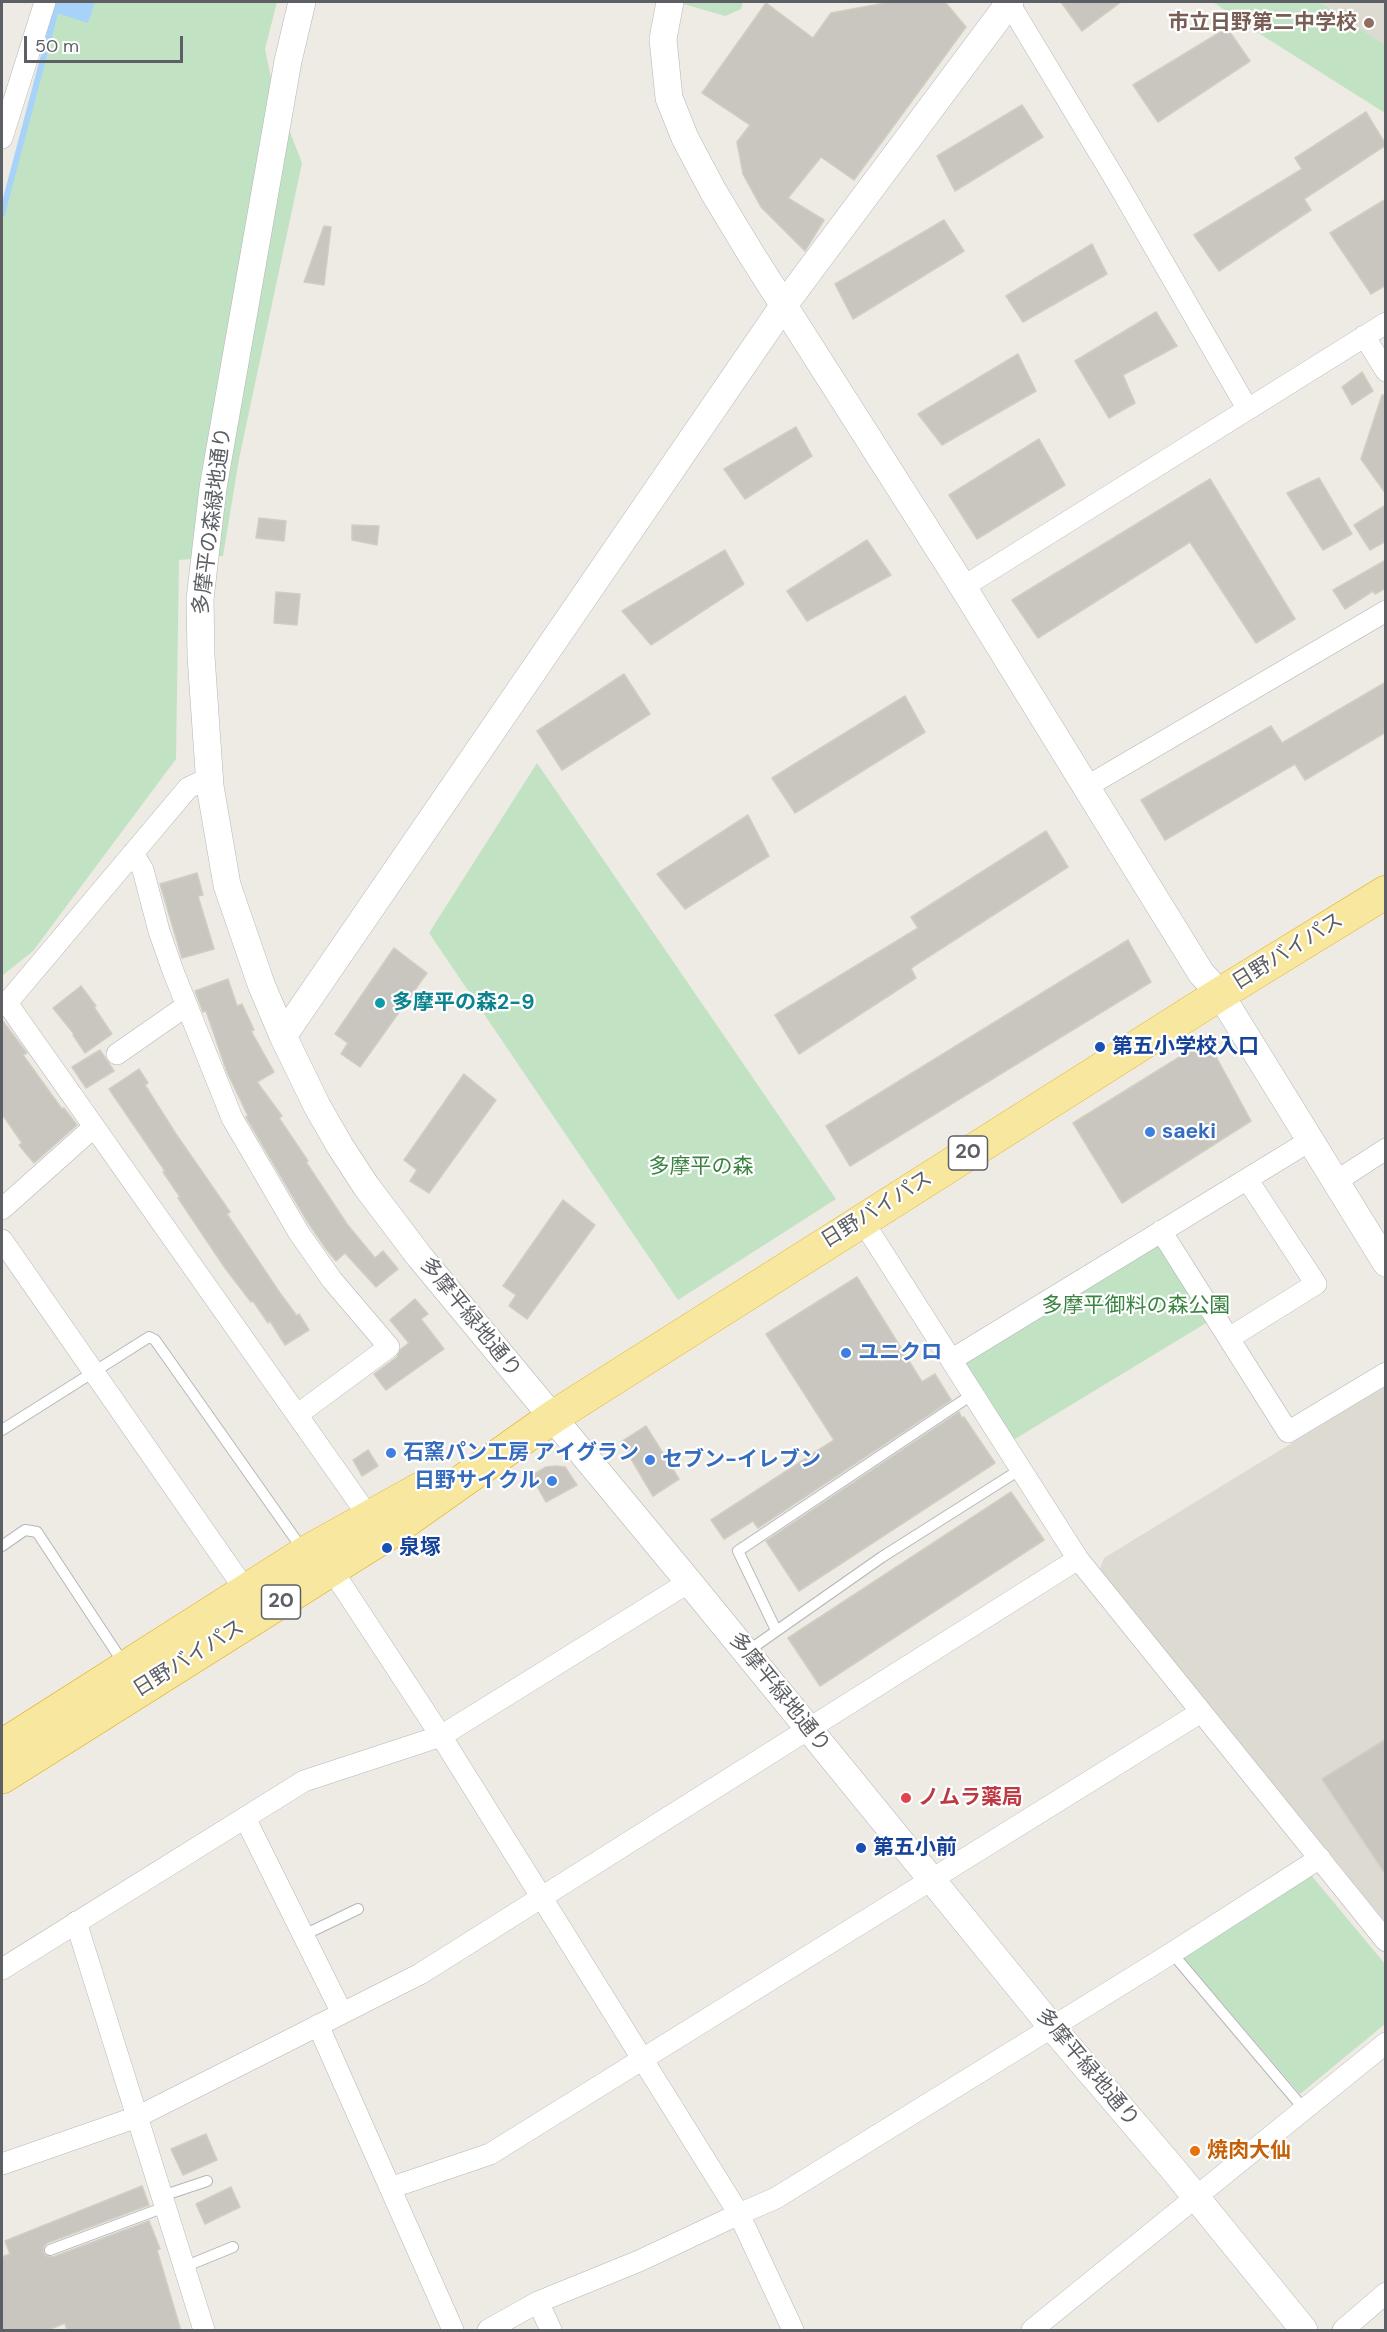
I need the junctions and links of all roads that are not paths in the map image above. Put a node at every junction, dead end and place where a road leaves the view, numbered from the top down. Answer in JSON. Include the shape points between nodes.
{"nodes":[{"id":1,"x":45,"y":2,"type":"edge"},
{"id":2,"x":302,"y":2,"type":"edge"},
{"id":3,"x":670,"y":2,"type":"edge"},
{"id":4,"x":1010,"y":2,"type":"edge"},
{"id":5,"x":2,"y":138,"type":"edge"},
{"id":6,"x":784,"y":304,"type":"junction"},
{"id":7,"x":1386,"y":323,"type":"edge"},
{"id":8,"x":1364,"y":336,"type":"junction"},
{"id":9,"x":1386,"y":371,"type":"edge"},
{"id":10,"x":1247,"y":408,"type":"junction"},
{"id":11,"x":963,"y":587,"type":"junction"},
{"id":12,"x":1386,"y":611,"type":"edge"},
{"id":13,"x":209,"y":778,"type":"junction"},
{"id":14,"x":1086,"y":787,"type":"junction"},
{"id":15,"x":133,"y":854,"type":"junction"},
{"id":16,"x":1386,"y":892,"type":"edge"},
{"id":17,"x":1220,"y":994,"type":"junction"},
{"id":18,"x":186,"y":1006,"type":"junction"},
{"id":19,"x":283,"y":1035,"type":"junction"},
{"id":20,"x":117,"y":1054,"type":"dead end"},
{"id":21,"x":94,"y":1127,"type":"junction"},
{"id":22,"x":1311,"y":1140,"type":"junction"},
{"id":23,"x":1386,"y":1149,"type":"edge"},
{"id":24,"x":1247,"y":1179,"type":"junction"},
{"id":25,"x":1335,"y":1182,"type":"junction"},
{"id":26,"x":2,"y":1209,"type":"edge"},
{"id":27,"x":862,"y":1220,"type":"junction"},
{"id":28,"x":1161,"y":1231,"type":"junction"},
{"id":29,"x":2,"y":1240,"type":"edge"},
{"id":30,"x":1386,"y":1263,"type":"edge"},
{"id":31,"x":1229,"y":1338,"type":"junction"},
{"id":32,"x":951,"y":1360,"type":"junction"},
{"id":33,"x":93,"y":1373,"type":"junction"},
{"id":34,"x":1386,"y":1373,"type":"edge"},
{"id":35,"x":973,"y":1394,"type":"junction"},
{"id":36,"x":297,"y":1415,"type":"junction"},
{"id":37,"x":553,"y":1417,"type":"junction"},
{"id":38,"x":2,"y":1430,"type":"edge"},
{"id":39,"x":1021,"y":1469,"type":"junction"},
{"id":40,"x":369,"y":1517,"type":"junction"},
{"id":41,"x":2,"y":1545,"type":"edge"},
{"id":42,"x":305,"y":1553,"type":"junction"},
{"id":43,"x":1078,"y":1559,"type":"junction"},
{"id":44,"x":332,"y":1569,"type":"junction"},
{"id":45,"x":689,"y":1582,"type":"junction"},
{"id":46,"x":246,"y":1591,"type":"junction"},
{"id":47,"x":776,"y":1630,"type":"junction"},
{"id":48,"x":745,"y":1653,"type":"junction"},
{"id":49,"x":126,"y":1667,"type":"junction"},
{"id":50,"x":1201,"y":1712,"type":"junction"},
{"id":51,"x":809,"y":1731,"type":"junction"},
{"id":52,"x":441,"y":1736,"type":"junction"},
{"id":53,"x":2,"y":1746,"type":"edge"},
{"id":54,"x":2,"y":1777,"type":"edge"},
{"id":55,"x":245,"y":1818,"type":"junction"},
{"id":56,"x":1320,"y":1858,"type":"junction"},
{"id":57,"x":932,"y":1880,"type":"junction"},
{"id":58,"x":542,"y":1898,"type":"junction"},
{"id":59,"x":358,"y":1909,"type":"dead end"},
{"id":60,"x":76,"y":1922,"type":"junction"},
{"id":61,"x":304,"y":1935,"type":"junction"},
{"id":62,"x":1386,"y":1941,"type":"edge"},
{"id":63,"x":1172,"y":1953,"type":"junction"},
{"id":64,"x":2,"y":1969,"type":"edge"},
{"id":65,"x":342,"y":2013,"type":"junction"},
{"id":66,"x":318,"y":2025,"type":"junction"},
{"id":67,"x":1051,"y":2026,"type":"junction"},
{"id":68,"x":1386,"y":2043,"type":"edge"},
{"id":69,"x":643,"y":2060,"type":"junction"},
{"id":70,"x":1304,"y":2109,"type":"junction"},
{"id":71,"x":137,"y":2117,"type":"junction"},
{"id":72,"x":2,"y":2164,"type":"edge"},
{"id":73,"x":207,"y":2181,"type":"dead end"},
{"id":74,"x":390,"y":2188,"type":"junction"},
{"id":75,"x":1195,"y":2197,"type":"junction"},
{"id":76,"x":163,"y":2202,"type":"junction"},
{"id":77,"x":739,"y":2214,"type":"junction"},
{"id":78,"x":233,"y":2247,"type":"dead end"},
{"id":79,"x":50,"y":2250,"type":"dead end"},
{"id":80,"x":184,"y":2267,"type":"junction"},
{"id":81,"x":1386,"y":2293,"type":"edge"},
{"id":82,"x":538,"y":2302,"type":"junction"},
{"id":83,"x":204,"y":2331,"type":"edge"},
{"id":84,"x":453,"y":2331,"type":"edge"},
{"id":85,"x":488,"y":2331,"type":"edge"},
{"id":86,"x":551,"y":2331,"type":"edge"},
{"id":87,"x":793,"y":2331,"type":"edge"},
{"id":88,"x":1032,"y":2331,"type":"edge"},
{"id":89,"x":1304,"y":2331,"type":"edge"},
{"id":90,"x":1343,"y":2331,"type":"edge"}],
"edges":[{"from":1,"to":5,"type":"street"},
{"from":2,"to":13,"type":"street","name":"多摩平の森緑地通り","via":[[288,61],[209,521],[200,599]]},
{"from":3,"to":6,"type":"street","via":[[663,39],[669,98],[713,191]]},
{"from":4,"to":6,"type":"street"},
{"from":4,"to":10,"type":"street"},
{"from":6,"to":11,"type":"street"},
{"from":6,"to":19,"type":"street"},
{"from":7,"to":8,"type":"street"},
{"from":8,"to":9,"type":"street"},
{"from":8,"to":10,"type":"street"},
{"from":10,"to":11,"type":"street"},
{"from":11,"to":14,"type":"street"},
{"from":12,"to":14,"type":"street"},
{"from":13,"to":15,"type":"street","via":[[188,788]]},
{"from":13,"to":19,"type":"street","name":"多摩平の森緑地通り","via":[[227,885]]},
{"from":14,"to":17,"type":"street","via":[[1201,973]]},
{"from":15,"to":18,"type":"street","via":[[143,870],[159,931]]},
{"from":15,"to":21,"type":"street","via":[[7,1003]]},
{"from":16,"to":17,"type":"highway","name":"日野バイパス","number":"20"},
{"from":17,"to":22,"type":"street"},
{"from":17,"to":27,"type":"highway","name":"日野バイパス","number":"20"},
{"from":18,"to":20,"type":"street"},
{"from":18,"to":36,"type":"street","via":[[232,1118],[266,1180],[332,1280],[389,1347]]},
{"from":19,"to":37,"type":"street","name":"多摩平緑地通り","via":[[317,1106],[366,1186],[426,1265]]},
{"from":21,"to":26,"type":"street"},
{"from":21,"to":36,"type":"street"},
{"from":22,"to":24,"type":"street"},
{"from":22,"to":25,"type":"street"},
{"from":23,"to":25,"type":"street"},
{"from":24,"to":28,"type":"street"},
{"from":24,"to":31,"type":"street","via":[[1316,1284]]},
{"from":25,"to":30,"type":"street"},
{"from":27,"to":32,"type":"street"},
{"from":27,"to":37,"type":"highway","name":"日野バイパス","number":"20"},
{"from":28,"to":31,"type":"street"},
{"from":28,"to":32,"type":"street"},
{"from":29,"to":33,"type":"street"},
{"from":31,"to":34,"type":"street","via":[[1288,1432]]},
{"from":32,"to":35,"type":"street"},
{"from":33,"to":38,"type":"lane"},
{"from":33,"to":42,"type":"lane","via":[[148,1337],[155,1340]]},
{"from":33,"to":46,"type":"street"},
{"from":35,"to":39,"type":"street"},
{"from":35,"to":47,"type":"lane","via":[[738,1551]]},
{"from":36,"to":40,"type":"street"},
{"from":37,"to":40,"type":"highway","name":"日野バイパス","number":"20"},
{"from":37,"to":44,"type":"highway","name":"日野バイパス","number":"20"},
{"from":37,"to":45,"type":"street","name":"多摩平緑地通り"},
{"from":39,"to":43,"type":"street"},
{"from":39,"to":47,"type":"lane"},
{"from":40,"to":42,"type":"highway","name":"日野バイパス","number":"20"},
{"from":41,"to":49,"type":"lane","via":[[25,1530],[37,1532]]},
{"from":42,"to":46,"type":"highway","name":"日野バイパス","number":"20"},
{"from":43,"to":50,"type":"street"},
{"from":43,"to":51,"type":"street"},
{"from":44,"to":52,"type":"street"},
{"from":44,"to":54,"type":"highway","name":"日野バイパス","number":"20"},
{"from":45,"to":48,"type":"street","name":"多摩平緑地通り"},
{"from":45,"to":52,"type":"street"},
{"from":46,"to":49,"type":"highway","name":"日野バイパス","number":"20"},
{"from":47,"to":48,"type":"lane"},
{"from":48,"to":51,"type":"street","name":"多摩平緑地通り"},
{"from":49,"to":53,"type":"highway","name":"日野バイパス","number":"20"},
{"from":50,"to":56,"type":"street"},
{"from":50,"to":57,"type":"street"},
{"from":51,"to":57,"type":"street","name":"多摩平緑地通り"},
{"from":51,"to":58,"type":"street"},
{"from":52,"to":55,"type":"street","via":[[304,1781]]},
{"from":52,"to":58,"type":"street"},
{"from":55,"to":60,"type":"street"},
{"from":55,"to":61,"type":"street"},
{"from":56,"to":62,"type":"street"},
{"from":56,"to":63,"type":"street"},
{"from":57,"to":67,"type":"street","name":"多摩平緑地通り"},
{"from":57,"to":69,"type":"street"},
{"from":58,"to":65,"type":"street","via":[[420,1974]]},
{"from":58,"to":69,"type":"street"},
{"from":59,"to":61,"type":"lane"},
{"from":60,"to":64,"type":"street"},
{"from":60,"to":71,"type":"street"},
{"from":61,"to":65,"type":"street"},
{"from":63,"to":67,"type":"street"},
{"from":63,"to":70,"type":"lane"},
{"from":65,"to":66,"type":"street"},
{"from":66,"to":71,"type":"street"},
{"from":66,"to":74,"type":"street"},
{"from":67,"to":75,"type":"street","name":"多摩平緑地通り"},
{"from":67,"to":77,"type":"street","via":[[776,2198]]},
{"from":68,"to":70,"type":"street"},
{"from":69,"to":74,"type":"street","via":[[490,2154]]},
{"from":69,"to":77,"type":"street"},
{"from":70,"to":75,"type":"street"},
{"from":71,"to":72,"type":"street"},
{"from":71,"to":76,"type":"street"},
{"from":73,"to":76,"type":"lane"},
{"from":74,"to":84,"type":"street"},
{"from":75,"to":88,"type":"street"},
{"from":75,"to":89,"type":"street","name":"多摩平緑地通り"},
{"from":76,"to":79,"type":"lane"},
{"from":76,"to":80,"type":"street"},
{"from":77,"to":82,"type":"street"},
{"from":77,"to":87,"type":"street"},
{"from":78,"to":80,"type":"lane"},
{"from":80,"to":83,"type":"street"},
{"from":81,"to":90,"type":"street"},
{"from":82,"to":85,"type":"street"},
{"from":82,"to":86,"type":"street"}]}
